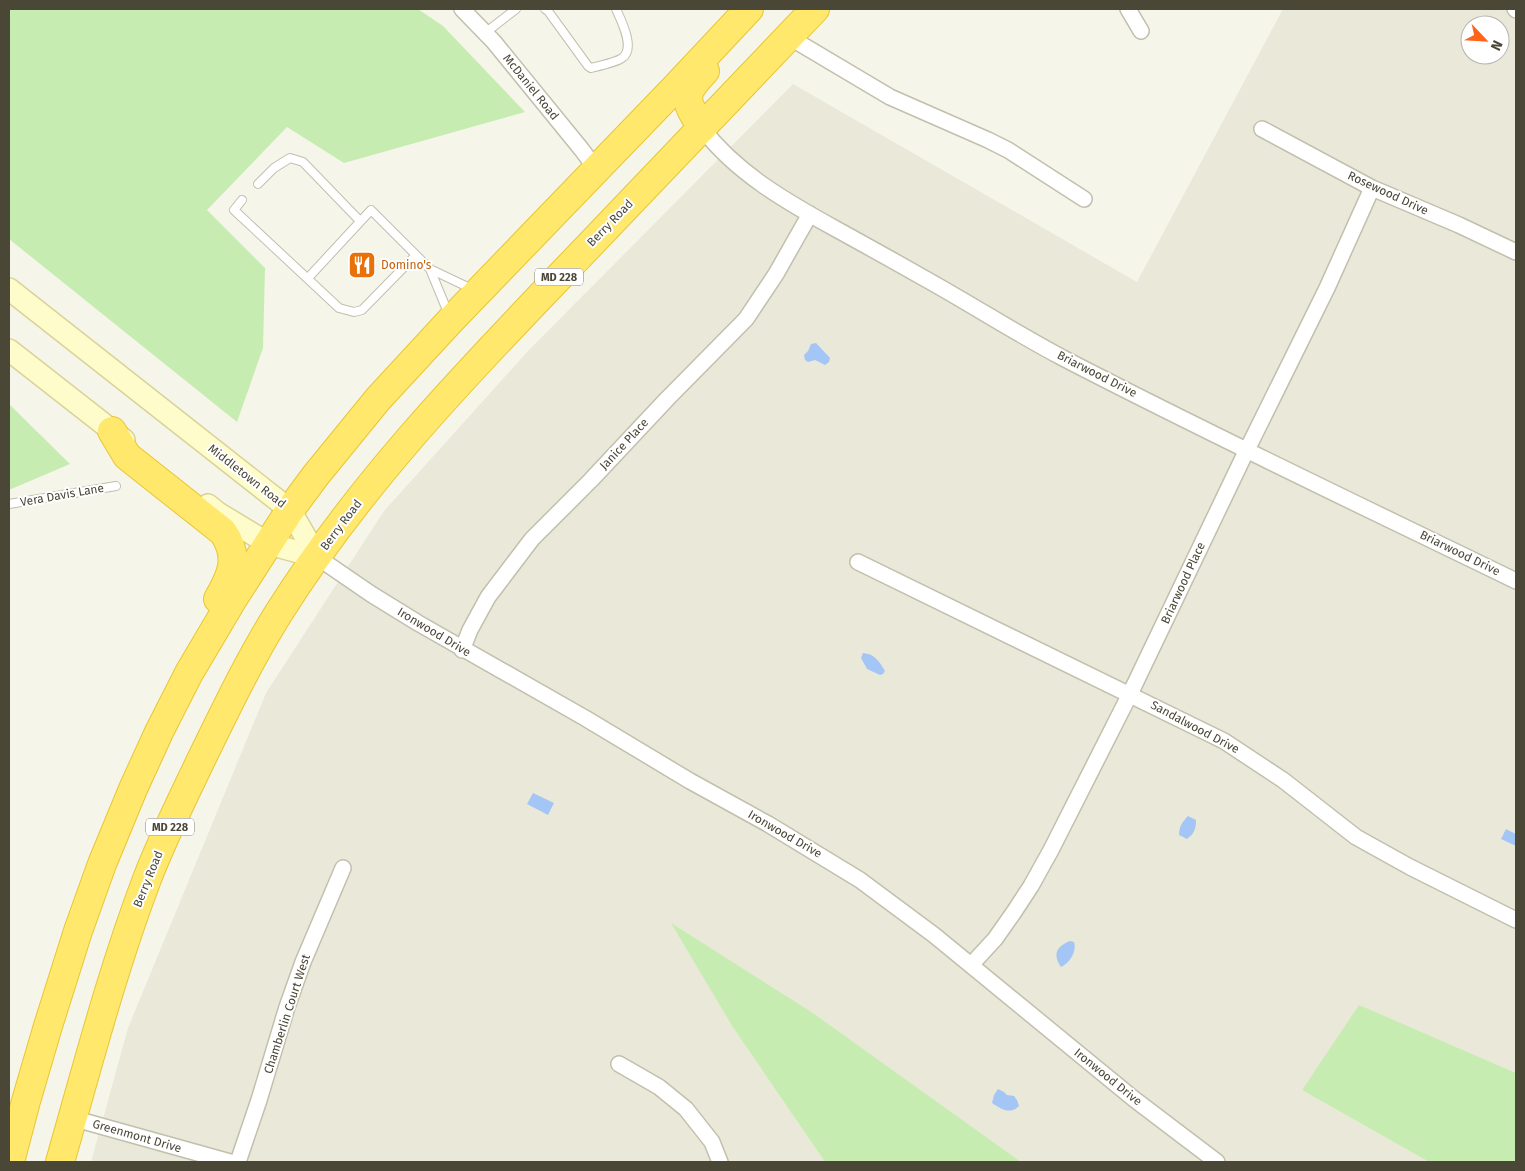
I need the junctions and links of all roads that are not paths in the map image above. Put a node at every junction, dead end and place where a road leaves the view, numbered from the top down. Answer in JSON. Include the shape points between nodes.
{"nodes":[{"id":1,"x":462,"y":9,"type":"edge"},
{"id":2,"x":516,"y":9,"type":"edge"},
{"id":3,"x":545,"y":9,"type":"edge"},
{"id":4,"x":616,"y":9,"type":"edge"},
{"id":5,"x":749,"y":9,"type":"edge"},
{"id":6,"x":765,"y":9,"type":"edge"},
{"id":7,"x":815,"y":9,"type":"edge"},
{"id":8,"x":1128,"y":9,"type":"edge"},
{"id":9,"x":1141,"y":31,"type":"dead end"},
{"id":10,"x":485,"y":33,"type":"junction"},
{"id":11,"x":789,"y":37,"type":"junction"},
{"id":12,"x":702,"y":128,"type":"junction"},
{"id":13,"x":1262,"y":129,"type":"dead end"},
{"id":14,"x":596,"y":169,"type":"junction"},
{"id":15,"x":258,"y":184,"type":"dead end"},
{"id":16,"x":1372,"y":188,"type":"junction"},
{"id":17,"x":1084,"y":199,"type":"dead end"},
{"id":18,"x":242,"y":200,"type":"dead end"},
{"id":19,"x":810,"y":214,"type":"junction"},
{"id":20,"x":360,"y":221,"type":"junction"},
{"id":21,"x":1516,"y":252,"type":"edge"},
{"id":22,"x":416,"y":255,"type":"junction"},
{"id":23,"x":430,"y":269,"type":"junction"},
{"id":24,"x":308,"y":278,"type":"junction"},
{"id":25,"x":9,"y":289,"type":"edge"},
{"id":26,"x":478,"y":292,"type":"junction"},
{"id":27,"x":451,"y":320,"type":"junction"},
{"id":28,"x":9,"y":350,"type":"edge"},
{"id":29,"x":112,"y":431,"type":"junction"},
{"id":30,"x":1248,"y":450,"type":"junction"},
{"id":31,"x":116,"y":486,"type":"dead end"},
{"id":32,"x":9,"y":504,"type":"edge"},
{"id":33,"x":290,"y":510,"type":"junction"},
{"id":34,"x":269,"y":544,"type":"junction"},
{"id":35,"x":317,"y":557,"type":"junction"},
{"id":36,"x":858,"y":562,"type":"dead end"},
{"id":37,"x":1516,"y":581,"type":"edge"},
{"id":38,"x":462,"y":650,"type":"junction"},
{"id":39,"x":189,"y":673,"type":"junction"},
{"id":40,"x":1130,"y":694,"type":"junction"},
{"id":41,"x":342,"y":868,"type":"dead end"},
{"id":42,"x":1516,"y":920,"type":"edge"},
{"id":43,"x":971,"y":965,"type":"junction"},
{"id":44,"x":619,"y":1064,"type":"dead end"},
{"id":45,"x":72,"y":1118,"type":"junction"},
{"id":46,"x":12,"y":1149,"type":"edge"},
{"id":47,"x":60,"y":1162,"type":"edge"},
{"id":48,"x":230,"y":1162,"type":"edge"},
{"id":49,"x":238,"y":1162,"type":"edge"},
{"id":50,"x":720,"y":1162,"type":"edge"},
{"id":51,"x":1217,"y":1162,"type":"edge"}],
"edges":[{"from":1,"to":10,"type":"street","name":"McDaniel Road"},
{"from":2,"to":10,"type":"lane"},
{"from":3,"to":4,"type":"lane","via":[[592,68],[622,58],[627,52],[628,42]]},
{"from":5,"to":14,"type":"highway"},
{"from":6,"to":12,"type":"highway","via":[[694,82],[688,93],[688,105]]},
{"from":7,"to":11,"type":"highway","name":"Berry Road","number":"MD 228"},
{"from":8,"to":9,"type":"street"},
{"from":10,"to":14,"type":"street","name":"McDaniel Road"},
{"from":11,"to":12,"type":"highway","name":"Berry Road","number":"MD 228"},
{"from":11,"to":17,"type":"street","via":[[890,97],[1008,150]]},
{"from":12,"to":19,"type":"street","name":"Briarwood Drive","via":[[714,143],[755,178]]},
{"from":12,"to":35,"type":"highway","name":"Berry Road","number":"MD 228","via":[[453,389],[402,446]]},
{"from":13,"to":16,"type":"street","name":"Rosewood Drive"},
{"from":14,"to":26,"type":"highway"},
{"from":15,"to":20,"type":"lane","via":[[290,158],[303,162]]},
{"from":16,"to":21,"type":"street","name":"Rosewood Drive"},
{"from":16,"to":30,"type":"street","name":"Briarwood Place"},
{"from":18,"to":24,"type":"lane","via":[[234,210]]},
{"from":19,"to":30,"type":"street","name":"Briarwood Drive","via":[[1059,356]]},
{"from":19,"to":38,"type":"street","name":"Janice Place","via":[[746,319],[532,538],[488,597]]},
{"from":20,"to":22,"type":"lane","via":[[371,210]]},
{"from":20,"to":24,"type":"lane"},
{"from":22,"to":23,"type":"lane"},
{"from":22,"to":24,"type":"lane","via":[[362,310],[354,312],[339,308]]},
{"from":23,"to":26,"type":"lane"},
{"from":23,"to":27,"type":"lane"},
{"from":25,"to":33,"type":"main road","name":"Middletown Road"},
{"from":26,"to":27,"type":"highway"},
{"from":27,"to":33,"type":"highway","via":[[378,399]]},
{"from":28,"to":29,"type":"main road"},
{"from":29,"to":34,"type":"main road","via":[[218,513]]},
{"from":29,"to":39,"type":"highway","via":[[127,456],[223,532],[231,547],[233,566],[229,577],[185,654]]},
{"from":30,"to":37,"type":"street","name":"Briarwood Drive"},
{"from":30,"to":40,"type":"street","name":"Briarwood Place"},
{"from":31,"to":32,"type":"lane","name":"Vera Davis Lane"},
{"from":33,"to":34,"type":"highway"},
{"from":33,"to":35,"type":"main road","name":"Middletown Road"},
{"from":34,"to":35,"type":"main road"},
{"from":34,"to":39,"type":"highway"},
{"from":35,"to":38,"type":"street","name":"Ironwood Drive"},
{"from":35,"to":45,"type":"highway","name":"Berry Road","number":"MD 228","via":[[246,670],[158,852],[131,922]]},
{"from":36,"to":40,"type":"street","name":"Sandalwood Drive"},
{"from":38,"to":43,"type":"street","name":"Ironwood Drive","via":[[797,840],[886,898]]},
{"from":39,"to":46,"type":"highway","via":[[136,781],[102,864],[19,1101]]},
{"from":40,"to":42,"type":"street","name":"Sandalwood Drive","via":[[1236,748],[1356,837]]},
{"from":40,"to":43,"type":"street","name":"Briarwood Place","via":[[1031,886],[996,939]]},
{"from":41,"to":49,"type":"street","name":"Chamberlin Court West","via":[[287,1007]]},
{"from":43,"to":51,"type":"street","name":"Ironwood Drive"},
{"from":44,"to":50,"type":"street","via":[[659,1087],[686,1110],[712,1142]]},
{"from":45,"to":47,"type":"highway","name":"Berry Road","number":"MD 228"},
{"from":45,"to":48,"type":"street","name":"Greenmont Drive"}]}
